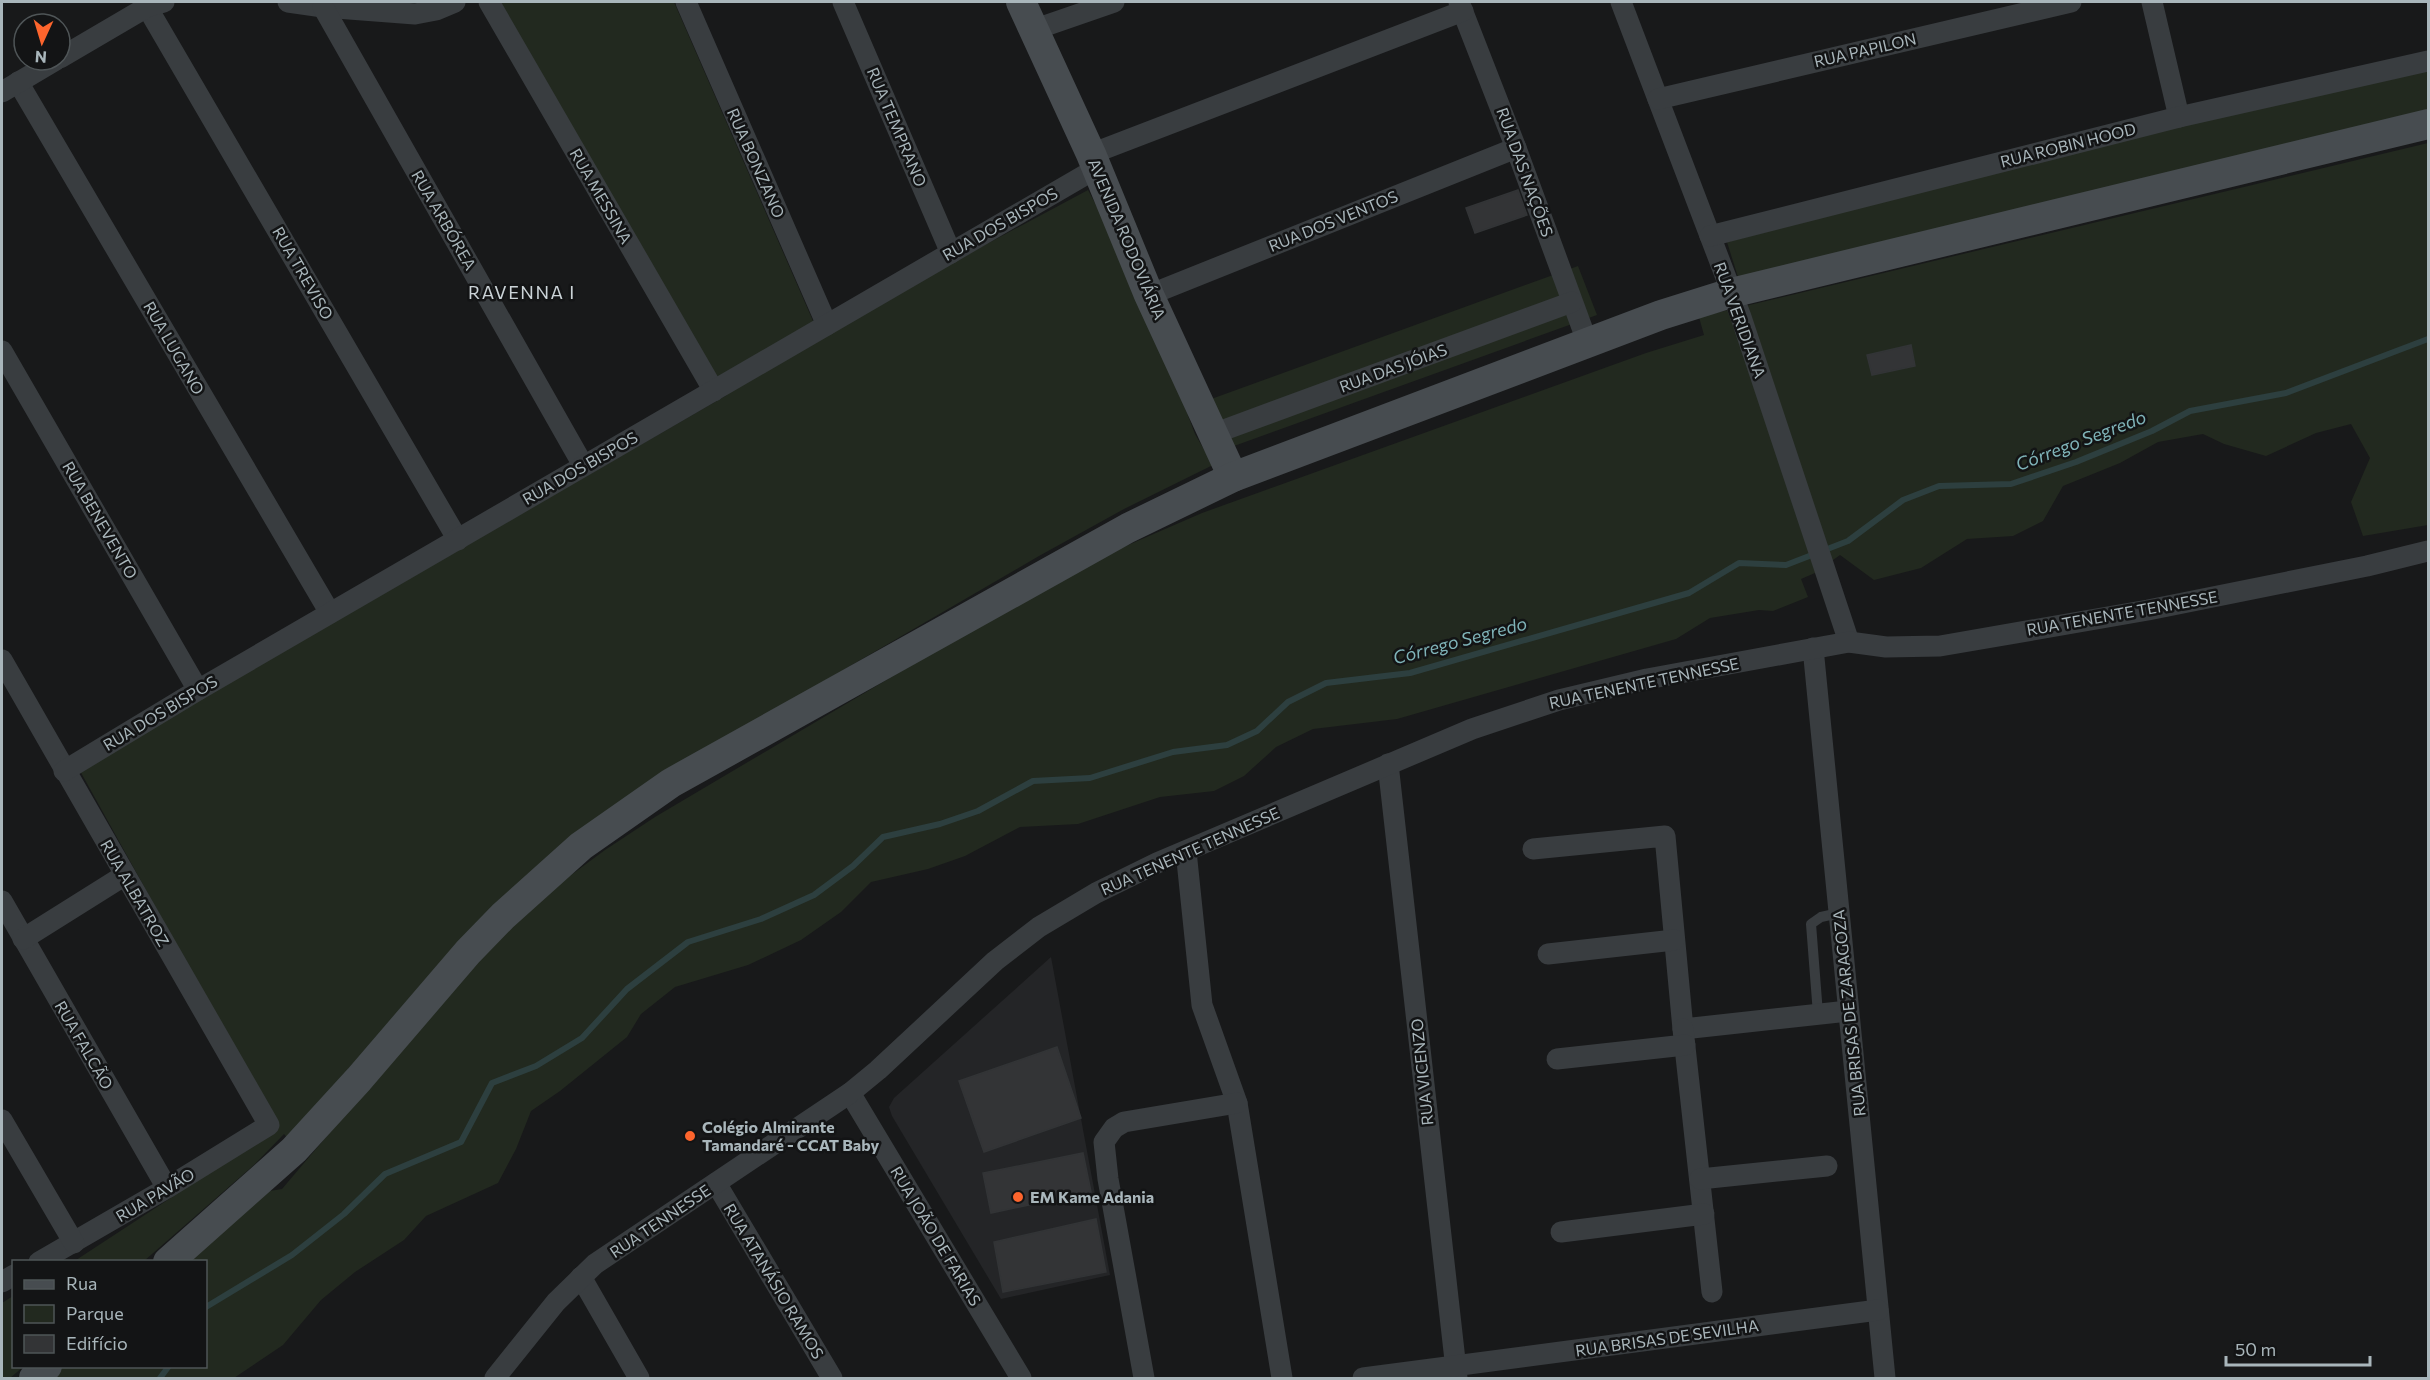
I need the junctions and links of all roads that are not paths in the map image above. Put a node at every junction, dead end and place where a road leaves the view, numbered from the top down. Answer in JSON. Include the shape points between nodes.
{"nodes":[{"id":1,"x":288,"y":2,"type":"edge"},
{"id":2,"x":455,"y":2,"type":"edge"},
{"id":3,"x":489,"y":2,"type":"edge"},
{"id":4,"x":686,"y":2,"type":"edge"},
{"id":5,"x":843,"y":2,"type":"edge"},
{"id":6,"x":1021,"y":2,"type":"edge"},
{"id":7,"x":1114,"y":2,"type":"edge"},
{"id":8,"x":1620,"y":2,"type":"edge"},
{"id":9,"x":2071,"y":2,"type":"edge"},
{"id":10,"x":2152,"y":2,"type":"edge"},
{"id":11,"x":156,"y":4,"type":"edge"},
{"id":12,"x":1461,"y":6,"type":"edge"},
{"id":13,"x":323,"y":7,"type":"junction"},
{"id":14,"x":1033,"y":30,"type":"junction"},
{"id":15,"x":72,"y":51,"type":"edge"},
{"id":16,"x":2428,"y":61,"type":"edge"},
{"id":17,"x":36,"y":72,"type":"edge"},
{"id":18,"x":10,"y":87,"type":"edge"},
{"id":19,"x":1658,"y":99,"type":"junction"},
{"id":20,"x":2179,"y":117,"type":"junction"},
{"id":21,"x":2428,"y":124,"type":"edge"},
{"id":22,"x":1516,"y":148,"type":"junction"},
{"id":23,"x":1094,"y":161,"type":"junction"},
{"id":24,"x":1710,"y":236,"type":"junction"},
{"id":25,"x":951,"y":253,"type":"junction"},
{"id":26,"x":1731,"y":293,"type":"junction"},
{"id":27,"x":1149,"y":295,"type":"junction"},
{"id":28,"x":1572,"y":302,"type":"junction"},
{"id":29,"x":827,"y":325,"type":"junction"},
{"id":30,"x":1588,"y":344,"type":"junction"},
{"id":31,"x":2,"y":351,"type":"edge"},
{"id":32,"x":714,"y":391,"type":"junction"},
{"id":33,"x":1213,"y":434,"type":"junction"},
{"id":34,"x":583,"y":465,"type":"junction"},
{"id":35,"x":1233,"y":477,"type":"junction"},
{"id":36,"x":458,"y":540,"type":"junction"},
{"id":37,"x":2428,"y":551,"type":"edge"},
{"id":38,"x":330,"y":613,"type":"junction"},
{"id":39,"x":1849,"y":642,"type":"junction"},
{"id":40,"x":1813,"y":648,"type":"junction"},
{"id":41,"x":2,"y":660,"type":"edge"},
{"id":42,"x":198,"y":690,"type":"junction"},
{"id":43,"x":1388,"y":765,"type":"junction"},
{"id":44,"x":64,"y":771,"type":"junction"},
{"id":45,"x":1533,"y":849,"type":"dead end"},
{"id":46,"x":1186,"y":851,"type":"junction"},
{"id":47,"x":124,"y":875,"type":"junction"},
{"id":48,"x":2,"y":901,"type":"edge"},
{"id":49,"x":1839,"y":914,"type":"junction"},
{"id":50,"x":23,"y":939,"type":"junction"},
{"id":51,"x":1674,"y":940,"type":"junction"},
{"id":52,"x":1548,"y":954,"type":"dead end"},
{"id":53,"x":1848,"y":1011,"type":"junction"},
{"id":54,"x":1818,"y":1014,"type":"junction"},
{"id":55,"x":1684,"y":1037,"type":"junction"},
{"id":56,"x":1557,"y":1059,"type":"dead end"},
{"id":57,"x":850,"y":1093,"type":"junction"},
{"id":58,"x":1237,"y":1103,"type":"junction"},
{"id":59,"x":2,"y":1120,"type":"edge"},
{"id":60,"x":269,"y":1125,"type":"joint"},
{"id":61,"x":1827,"y":1166,"type":"dead end"},
{"id":62,"x":1700,"y":1179,"type":"junction"},
{"id":63,"x":716,"y":1184,"type":"junction"},
{"id":64,"x":167,"y":1188,"type":"junction"},
{"id":65,"x":1704,"y":1214,"type":"junction"},
{"id":66,"x":1561,"y":1232,"type":"dead end"},
{"id":67,"x":74,"y":1243,"type":"junction"},
{"id":68,"x":43,"y":1260,"type":"edge"},
{"id":69,"x":170,"y":1260,"type":"edge"},
{"id":70,"x":581,"y":1278,"type":"junction"},
{"id":71,"x":1712,"y":1292,"type":"dead end"},
{"id":72,"x":1878,"y":1310,"type":"junction"},
{"id":73,"x":1456,"y":1373,"type":"edge"},
{"id":74,"x":495,"y":1378,"type":"edge"},
{"id":75,"x":639,"y":1378,"type":"edge"},
{"id":76,"x":832,"y":1378,"type":"edge"},
{"id":77,"x":1021,"y":1378,"type":"edge"},
{"id":78,"x":1144,"y":1378,"type":"edge"},
{"id":79,"x":1282,"y":1378,"type":"edge"},
{"id":80,"x":1363,"y":1378,"type":"edge"},
{"id":81,"x":1885,"y":1378,"type":"edge"}],
"edges":[{"from":1,"to":13,"type":"street"},
{"from":2,"to":13,"type":"street","via":[[415,14]]},
{"from":3,"to":32,"type":"street","name":"RUA MESSINA"},
{"from":4,"to":29,"type":"street","name":"RUA BONZANO"},
{"from":5,"to":25,"type":"street","name":"RUA TEMPRANO"},
{"from":6,"to":14,"type":"main road","name":"AVENIDA RODOVIÁRIA"},
{"from":7,"to":14,"type":"street"},
{"from":8,"to":19,"type":"street","name":"RUA VERIDIANA"},
{"from":9,"to":19,"type":"street","name":"RUA PAPILON"},
{"from":10,"to":20,"type":"street"},
{"from":11,"to":15,"type":"street"},
{"from":11,"to":36,"type":"street","name":"RUA TREVISO"},
{"from":12,"to":22,"type":"street","name":"RUA DAS NAÇÕES"},
{"from":12,"to":23,"type":"street","name":"RUA DOS BISPOS"},
{"from":13,"to":34,"type":"street","name":"RUA ARBÓREA"},
{"from":14,"to":23,"type":"main road","name":"AVENIDA RODOVIÁRIA"},
{"from":16,"to":20,"type":"street","name":"RUA ROBIN HOOD"},
{"from":17,"to":18,"type":"street"},
{"from":18,"to":38,"type":"street","name":"RUA LUGANO"},
{"from":19,"to":24,"type":"street","name":"RUA VERIDIANA"},
{"from":20,"to":24,"type":"street","name":"RUA ROBIN HOOD"},
{"from":21,"to":26,"type":"main road"},
{"from":22,"to":27,"type":"street","name":"RUA DOS VENTOS"},
{"from":22,"to":28,"type":"street","name":"RUA DAS NAÇÕES"},
{"from":23,"to":25,"type":"street","name":"RUA DOS BISPOS"},
{"from":23,"to":27,"type":"main road","name":"AVENIDA RODOVIÁRIA"},
{"from":24,"to":26,"type":"street","name":"RUA VERIDIANA"},
{"from":25,"to":29,"type":"street","name":"RUA DOS BISPOS"},
{"from":26,"to":30,"type":"main road"},
{"from":26,"to":39,"type":"street","name":"RUA VERIDIANA"},
{"from":27,"to":33,"type":"main road","name":"AVENIDA RODOVIÁRIA"},
{"from":28,"to":30,"type":"street","name":"RUA DAS NAÇÕES"},
{"from":28,"to":33,"type":"street","name":"RUA DAS JÓIAS"},
{"from":29,"to":32,"type":"street","name":"RUA DOS BISPOS"},
{"from":30,"to":35,"type":"main road"},
{"from":31,"to":42,"type":"street","name":"RUA BENEVENTO"},
{"from":32,"to":34,"type":"street","name":"RUA DOS BISPOS"},
{"from":33,"to":35,"type":"main road","name":"AVENIDA RODOVIÁRIA"},
{"from":34,"to":36,"type":"street","name":"RUA DOS BISPOS"},
{"from":35,"to":69,"type":"main road","via":[[1128,528],[671,783],[582,846],[468,952],[294,1150]]},
{"from":36,"to":38,"type":"street","name":"RUA DOS BISPOS"},
{"from":37,"to":39,"type":"street","name":"RUA TENENTE TENNESSE","via":[[2148,610],[1940,646],[1886,647]]},
{"from":38,"to":42,"type":"street","name":"RUA DOS BISPOS"},
{"from":39,"to":40,"type":"street","name":"RUA TENENTE TENNESSE"},
{"from":40,"to":43,"type":"street","name":"RUA TENENTE TENNESSE","via":[[1559,700],[1472,729]]},
{"from":40,"to":49,"type":"street","name":"RUA BRISAS DE ZARAGOZA"},
{"from":41,"to":44,"type":"street","name":"RUA ALBATROZ"},
{"from":42,"to":44,"type":"street","name":"RUA DOS BISPOS"},
{"from":43,"to":46,"type":"street","name":"RUA TENENTE TENNESSE"},
{"from":43,"to":73,"type":"street","name":"RUA VICENZO"},
{"from":44,"to":47,"type":"street","name":"RUA ALBATROZ"},
{"from":45,"to":51,"type":"street","via":[[1665,836]]},
{"from":46,"to":57,"type":"street","name":"RUA TENENTE TENNESSE","via":[[1096,893],[1039,927],[995,961]]},
{"from":46,"to":58,"type":"street","via":[[1202,1005]]},
{"from":47,"to":50,"type":"street"},
{"from":47,"to":60,"type":"street","name":"RUA ALBATROZ"},
{"from":48,"to":50,"type":"street","name":"RUA FALCÃO"},
{"from":49,"to":53,"type":"street","name":"RUA BRISAS DE ZARAGOZA"},
{"from":49,"to":54,"type":"lane","via":[[1821,917],[1811,924]]},
{"from":50,"to":64,"type":"street","name":"RUA FALCÃO"},
{"from":51,"to":52,"type":"street"},
{"from":51,"to":55,"type":"street"},
{"from":53,"to":54,"type":"street"},
{"from":53,"to":72,"type":"street","name":"RUA BRISAS DE ZARAGOZA"},
{"from":54,"to":55,"type":"street"},
{"from":55,"to":56,"type":"street"},
{"from":55,"to":62,"type":"street"},
{"from":57,"to":63,"type":"street","name":"RUA TENNESSE"},
{"from":57,"to":77,"type":"street","name":"RUA JOÃO DE FARIAS"},
{"from":58,"to":78,"type":"street","via":[[1124,1122],[1104,1142]]},
{"from":58,"to":79,"type":"street"},
{"from":59,"to":67,"type":"street"},
{"from":60,"to":64,"type":"street","name":"RUA PAVÃO"},
{"from":61,"to":62,"type":"street"},
{"from":62,"to":65,"type":"street"},
{"from":63,"to":70,"type":"street","name":"RUA TENNESSE","via":[[595,1264]]},
{"from":63,"to":76,"type":"street","name":"RUA ATANÁSIO RAMOS"},
{"from":64,"to":67,"type":"street","name":"RUA PAVÃO"},
{"from":65,"to":66,"type":"street"},
{"from":65,"to":71,"type":"street"},
{"from":67,"to":68,"type":"street","name":"RUA PAVÃO"},
{"from":70,"to":74,"type":"street","name":"RUA TENNESSE","via":[[556,1302]]},
{"from":70,"to":75,"type":"street"},
{"from":72,"to":73,"type":"street","name":"RUA BRISAS DE SEVILHA"},
{"from":72,"to":81,"type":"street","name":"RUA BRISAS DE ZARAGOZA"},
{"from":73,"to":80,"type":"street","name":"RUA BRISAS DE SEVILHA"}]}
